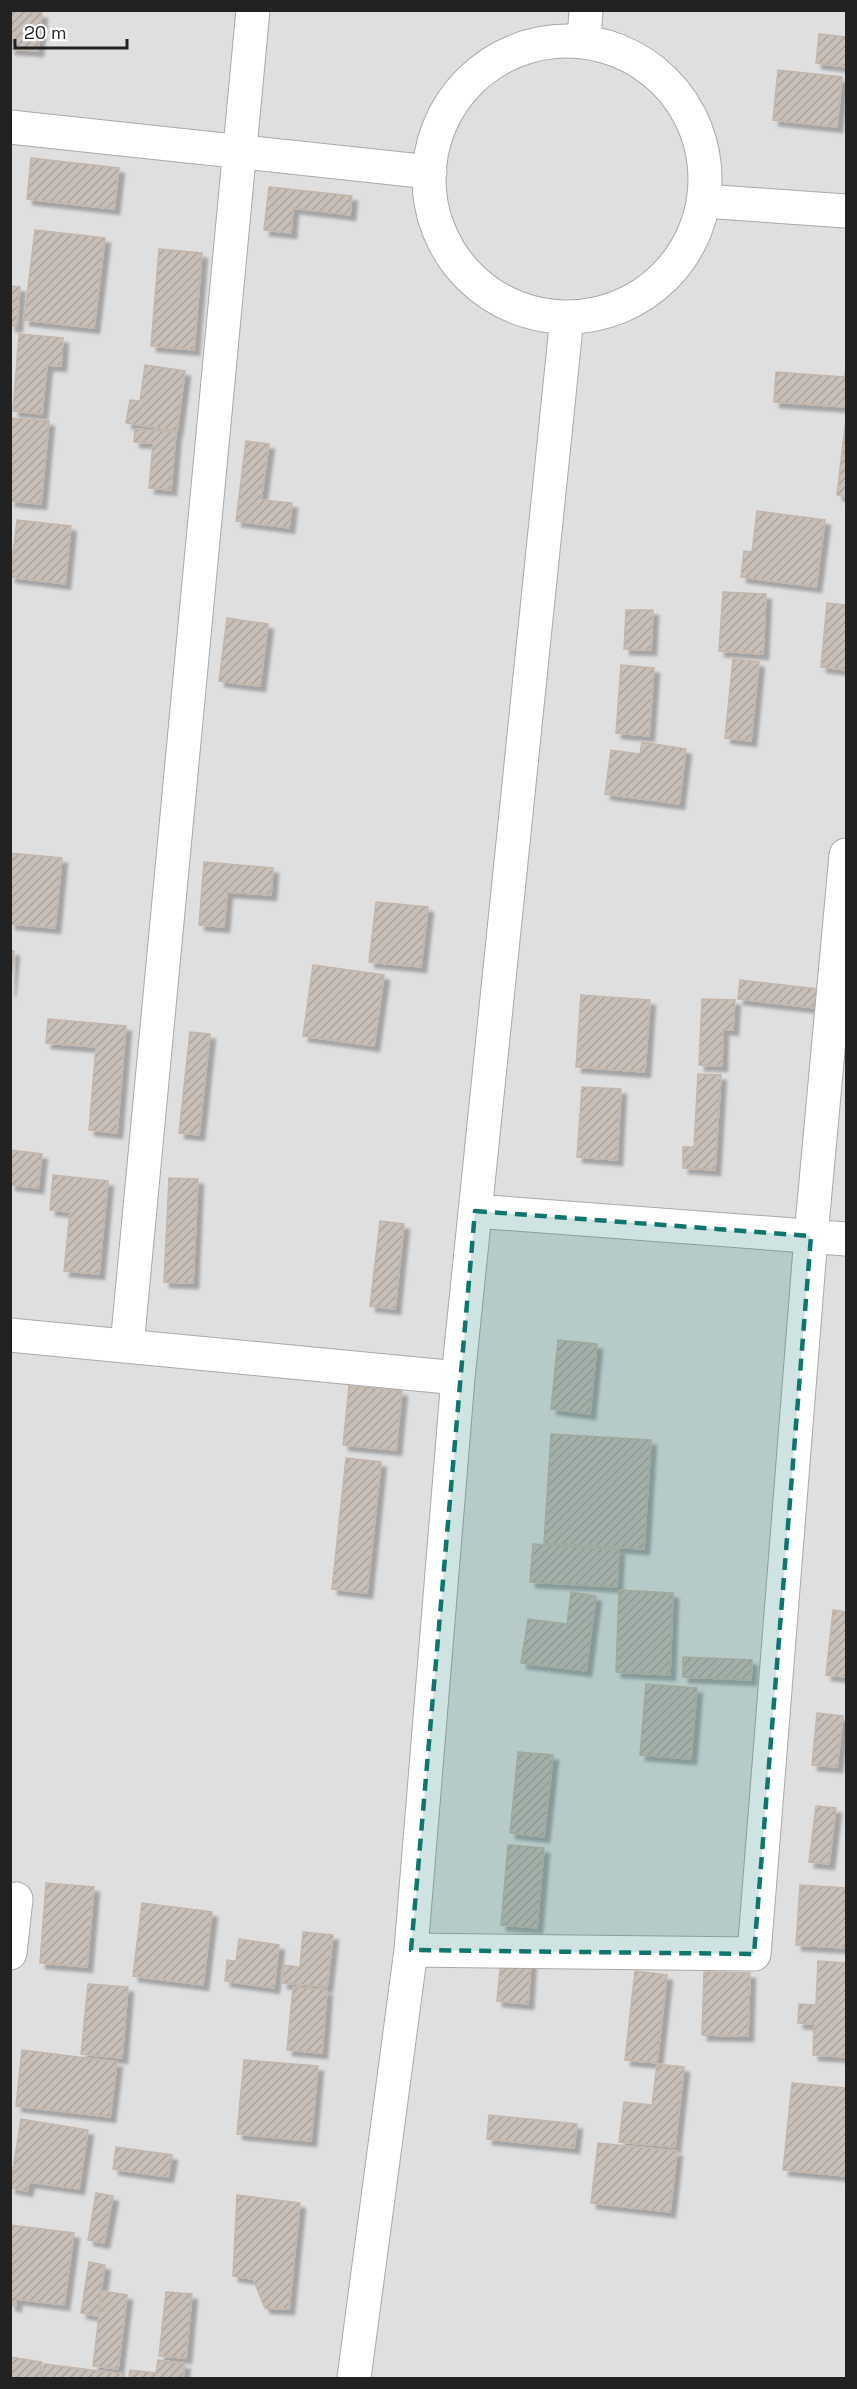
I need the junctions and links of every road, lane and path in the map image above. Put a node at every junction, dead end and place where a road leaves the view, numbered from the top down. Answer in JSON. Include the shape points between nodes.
{"nodes":[{"id":1,"x":252,"y":10,"type":"edge"},
{"id":2,"x":585,"y":26,"type":"edge"},
{"id":3,"x":10,"y":127,"type":"edge"},
{"id":4,"x":241,"y":152,"type":"junction"},
{"id":5,"x":430,"y":172,"type":"junction"},
{"id":6,"x":704,"y":201,"type":"junction"},
{"id":7,"x":846,"y":211,"type":"edge"},
{"id":8,"x":567,"y":317,"type":"junction"},
{"id":9,"x":846,"y":855,"type":"edge"},
{"id":10,"x":475,"y":1211,"type":"junction"},
{"id":11,"x":811,"y":1236,"type":"junction"},
{"id":12,"x":846,"y":1239,"type":"edge"},
{"id":13,"x":10,"y":1335,"type":"edge"},
{"id":14,"x":127,"y":1347,"type":"junction"},
{"id":15,"x":458,"y":1378,"type":"junction"},
{"id":16,"x":16,"y":1899,"type":"dead end"},
{"id":17,"x":411,"y":1950,"type":"junction"},
{"id":18,"x":10,"y":1953,"type":"edge"},
{"id":19,"x":354,"y":2379,"type":"edge"}],
"edges":[{"from":1,"to":4,"type":"street"},
{"from":2,"to":5,"type":"street","via":[[491,63],[467,84],[447,111],[435,140]]},
{"from":2,"to":6,"type":"street","via":[[651,68],[678,95],[696,127],[705,164]]},
{"from":3,"to":4,"type":"street"},
{"from":4,"to":5,"type":"street"},
{"from":4,"to":14,"type":"street"},
{"from":5,"to":8,"type":"street","via":[[432,204],[441,235],[458,262],[480,285],[506,303],[536,314]]},
{"from":6,"to":7,"type":"street"},
{"from":6,"to":8,"type":"street","via":[[695,232],[679,260],[657,284],[630,302],[600,313]]},
{"from":8,"to":10,"type":"street"},
{"from":9,"to":11,"type":"street"},
{"from":10,"to":11,"type":"street"},
{"from":10,"to":15,"type":"street"},
{"from":11,"to":12,"type":"street"},
{"from":11,"to":17,"type":"street","via":[[754,1954]]},
{"from":13,"to":14,"type":"street"},
{"from":14,"to":15,"type":"street"},
{"from":15,"to":17,"type":"street"},
{"from":16,"to":18,"type":"street"},
{"from":17,"to":19,"type":"street"}]}
